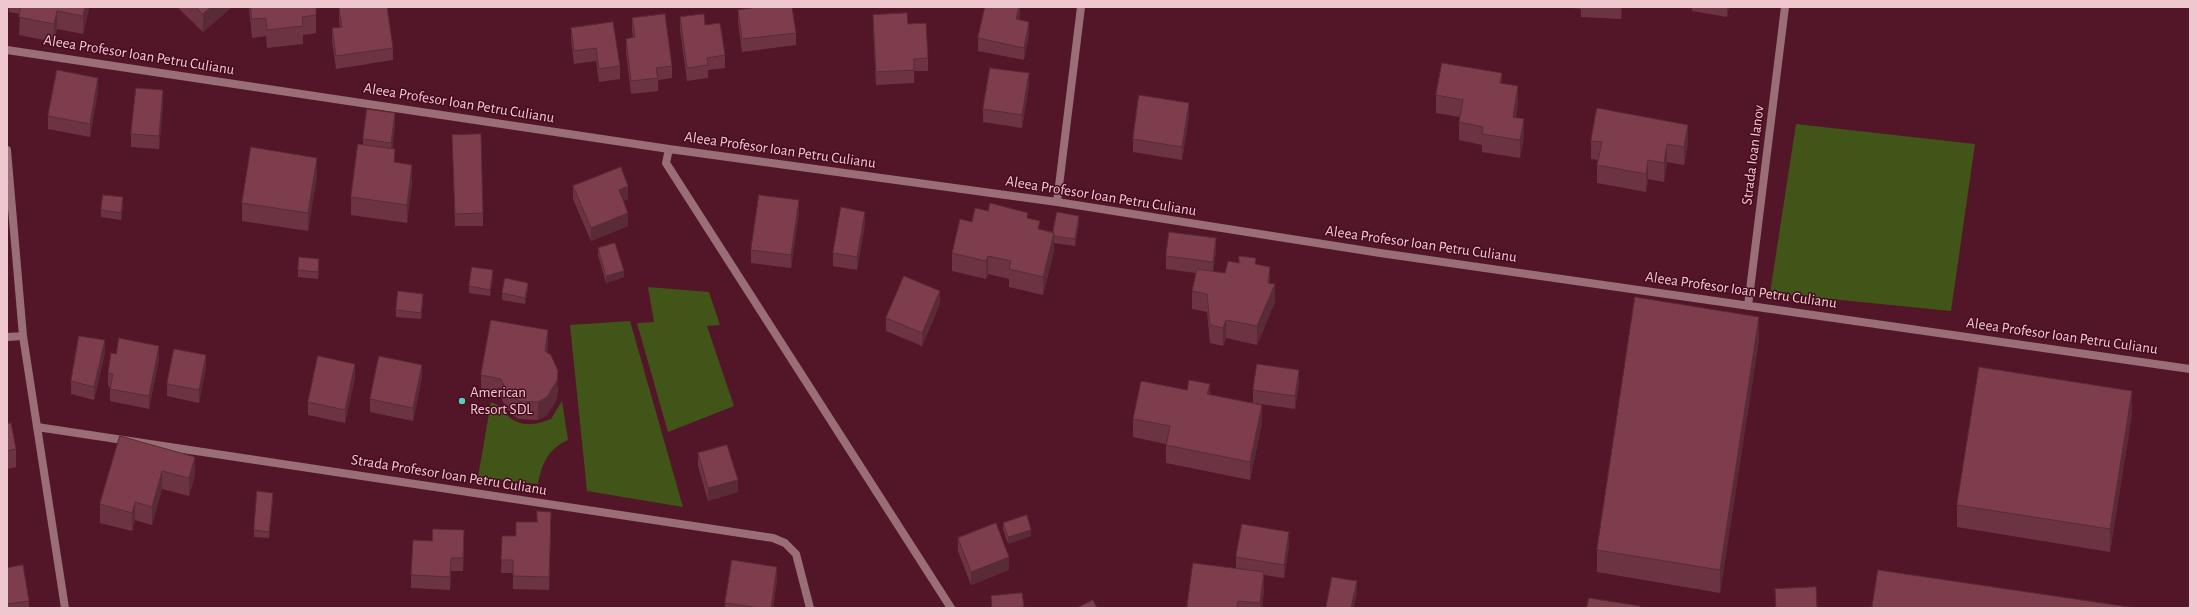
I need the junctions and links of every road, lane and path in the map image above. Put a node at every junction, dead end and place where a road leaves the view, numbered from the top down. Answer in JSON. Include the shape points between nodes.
{"nodes":[{"id":1,"x":1081,"y":7,"type":"edge"},
{"id":2,"x":1785,"y":7,"type":"edge"},
{"id":3,"x":7,"y":50,"type":"edge"},
{"id":4,"x":669,"y":149,"type":"junction"},
{"id":5,"x":7,"y":150,"type":"edge"},
{"id":6,"x":1057,"y":202,"type":"junction"},
{"id":7,"x":1748,"y":306,"type":"junction"},
{"id":8,"x":23,"y":336,"type":"junction"},
{"id":9,"x":7,"y":337,"type":"edge"},
{"id":10,"x":2190,"y":369,"type":"edge"},
{"id":11,"x":37,"y":427,"type":"junction"},
{"id":12,"x":65,"y":608,"type":"edge"},
{"id":13,"x":810,"y":608,"type":"edge"},
{"id":14,"x":951,"y":608,"type":"edge"}],
"edges":[{"from":1,"to":6,"type":"street"},
{"from":2,"to":7,"type":"street","name":"Strada Ioan Ianov"},
{"from":3,"to":4,"type":"street","name":"Aleea Profesor Ioan Petru Culianu"},
{"from":4,"to":6,"type":"street","name":"Aleea Profesor Ioan Petru Culianu"},
{"from":4,"to":14,"type":"street","via":[[666,163]]},
{"from":5,"to":8,"type":"street"},
{"from":6,"to":7,"type":"street","name":"Aleea Profesor Ioan Petru Culianu","via":[[1388,254]]},
{"from":7,"to":10,"type":"street","name":"Aleea Profesor Ioan Petru Culianu"},
{"from":8,"to":9,"type":"street"},
{"from":8,"to":11,"type":"street"},
{"from":11,"to":12,"type":"street"},
{"from":11,"to":13,"type":"street","name":"Strada Profesor Ioan Petru Culianu","via":[[773,538],[785,543],[796,554]]}]}
